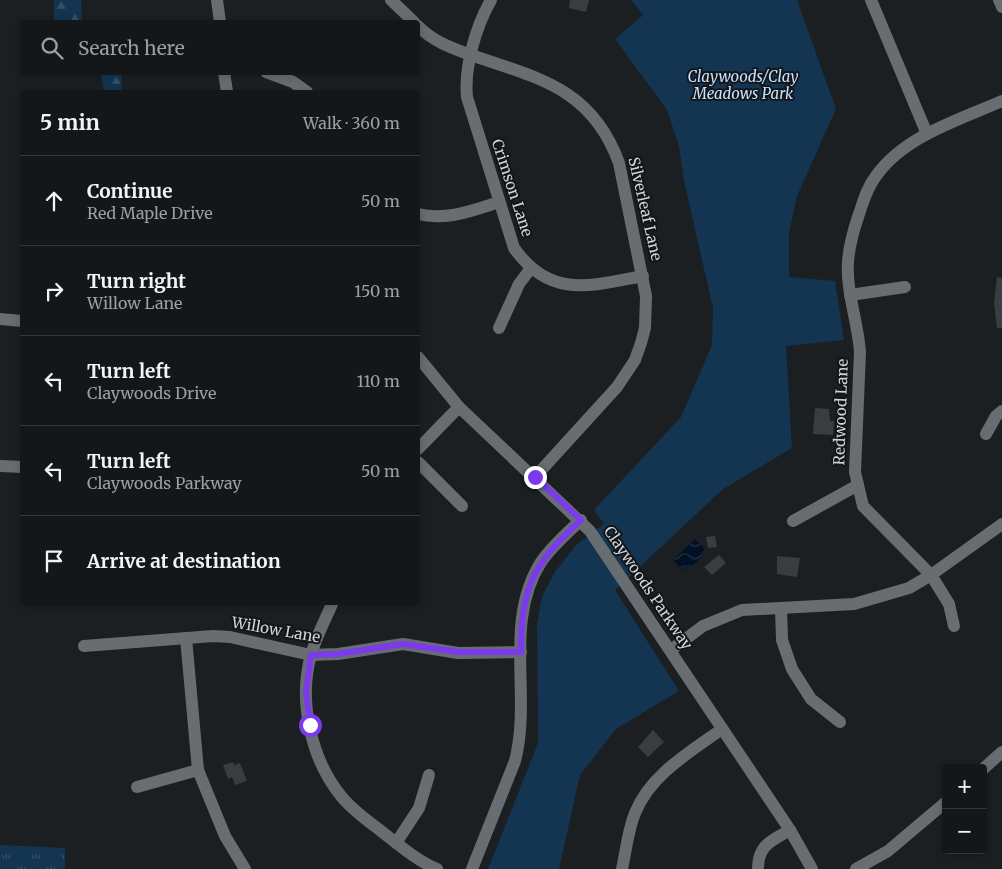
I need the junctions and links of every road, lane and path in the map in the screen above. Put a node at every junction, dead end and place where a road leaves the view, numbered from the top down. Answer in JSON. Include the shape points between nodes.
{"nodes":[{"id":1,"x":217,"y":0,"type":"edge"},
{"id":2,"x":391,"y":0,"type":"edge"},
{"id":3,"x":490,"y":0,"type":"edge"},
{"id":4,"x":871,"y":0,"type":"edge"},
{"id":5,"x":220,"y":20,"type":"edge"},
{"id":6,"x":412,"y":20,"type":"edge"},
{"id":7,"x":420,"y":27,"type":"edge"},
{"id":8,"x":470,"y":54,"type":"junction"},
{"id":9,"x":224,"y":75,"type":"edge"},
{"id":10,"x":275,"y":75,"type":"edge"},
{"id":11,"x":227,"y":90,"type":"edge"},
{"id":12,"x":304,"y":90,"type":"edge"},
{"id":13,"x":1002,"y":102,"type":"edge"},
{"id":14,"x":927,"y":134,"type":"junction"},
{"id":15,"x":499,"y":202,"type":"junction"},
{"id":16,"x":420,"y":214,"type":"edge"},
{"id":17,"x":531,"y":268,"type":"junction"},
{"id":18,"x":643,"y":276,"type":"junction"},
{"id":19,"x":905,"y":287,"type":"dead end"},
{"id":20,"x":850,"y":295,"type":"junction"},
{"id":21,"x":0,"y":319,"type":"edge"},
{"id":22,"x":20,"y":321,"type":"edge"},
{"id":23,"x":499,"y":328,"type":"dead end"},
{"id":24,"x":420,"y":359,"type":"edge"},
{"id":25,"x":459,"y":407,"type":"junction"},
{"id":26,"x":1002,"y":411,"type":"edge"},
{"id":27,"x":986,"y":434,"type":"dead end"},
{"id":28,"x":420,"y":447,"type":"edge"},
{"id":29,"x":420,"y":464,"type":"edge"},
{"id":30,"x":0,"y":466,"type":"edge"},
{"id":31,"x":20,"y":467,"type":"edge"},
{"id":32,"x":535,"y":477,"type":"junction"},
{"id":33,"x":858,"y":485,"type":"junction"},
{"id":34,"x":462,"y":506,"type":"dead end"},
{"id":35,"x":581,"y":520,"type":"junction"},
{"id":36,"x":793,"y":521,"type":"dead end"},
{"id":37,"x":1002,"y":524,"type":"edge"},
{"id":38,"x":932,"y":576,"type":"junction"},
{"id":39,"x":332,"y":605,"type":"edge"},
{"id":40,"x":781,"y":608,"type":"junction"},
{"id":41,"x":954,"y":626,"type":"dead end"},
{"id":42,"x":186,"y":638,"type":"junction"},
{"id":43,"x":84,"y":646,"type":"dead end"},
{"id":44,"x":671,"y":650,"type":"junction"},
{"id":45,"x":521,"y":652,"type":"junction"},
{"id":46,"x":311,"y":655,"type":"junction"},
{"id":47,"x":840,"y":722,"type":"dead end"},
{"id":48,"x":722,"y":729,"type":"junction"},
{"id":49,"x":1002,"y":752,"type":"edge"},
{"id":50,"x":987,"y":765,"type":"edge"},
{"id":51,"x":198,"y":770,"type":"junction"},
{"id":52,"x":430,"y":775,"type":"dead end"},
{"id":53,"x":137,"y":787,"type":"dead end"},
{"id":54,"x":942,"y":805,"type":"edge"},
{"id":55,"x":790,"y":830,"type":"junction"},
{"id":56,"x":396,"y":843,"type":"junction"},
{"id":57,"x":758,"y":867,"type":"dead end"},
{"id":58,"x":245,"y":869,"type":"edge"},
{"id":59,"x":437,"y":869,"type":"edge"},
{"id":60,"x":472,"y":869,"type":"edge"},
{"id":61,"x":622,"y":869,"type":"edge"},
{"id":62,"x":812,"y":869,"type":"edge"},
{"id":63,"x":856,"y":869,"type":"edge"}],
"edges":[{"from":1,"to":5,"type":"street"},
{"from":2,"to":6,"type":"street"},
{"from":3,"to":8,"type":"street","name":"Crimson Lane"},
{"from":4,"to":14,"type":"street"},
{"from":7,"to":8,"type":"street","name":"Silverleaf Lane","via":[[446,46]]},
{"from":8,"to":15,"type":"street","name":"Crimson Lane","via":[[467,97]]},
{"from":8,"to":18,"type":"street","name":"Silverleaf Lane","via":[[553,84],[572,95],[596,118],[619,162]]},
{"from":9,"to":11,"type":"street"},
{"from":10,"to":12,"type":"street"},
{"from":13,"to":14,"type":"street","name":"Redwood Lane"},
{"from":14,"to":20,"type":"street","name":"Redwood Lane","via":[[900,151],[882,168],[862,201],[848,262]]},
{"from":15,"to":16,"type":"street","via":[[455,215]]},
{"from":15,"to":17,"type":"street","name":"Crimson Lane","via":[[514,248]]},
{"from":17,"to":18,"type":"street","name":"Crimson Lane","via":[[555,282],[578,287]]},
{"from":17,"to":23,"type":"street","via":[[519,284]]},
{"from":18,"to":32,"type":"street","name":"Silverleaf Lane","via":[[645,328],[635,360],[617,387]]},
{"from":19,"to":20,"type":"street"},
{"from":20,"to":33,"type":"street","name":"Redwood Lane","via":[[860,352],[854,453]]},
{"from":21,"to":22,"type":"street"},
{"from":24,"to":25,"type":"street","name":"Claywoods Parkway"},
{"from":25,"to":28,"type":"street"},
{"from":25,"to":32,"type":"street","name":"Claywoods Parkway"},
{"from":26,"to":27,"type":"street"},
{"from":29,"to":34,"type":"street"},
{"from":30,"to":31,"type":"street"},
{"from":32,"to":35,"type":"street","name":"Claywoods Parkway"},
{"from":33,"to":36,"type":"street"},
{"from":33,"to":38,"type":"street","name":"Redwood Lane","via":[[863,506]]},
{"from":35,"to":44,"type":"street","name":"Claywoods Parkway"},
{"from":35,"to":45,"type":"street","via":[[552,548],[534,573],[523,604]]},
{"from":37,"to":38,"type":"street"},
{"from":38,"to":40,"type":"street","via":[[909,588],[854,604]]},
{"from":38,"to":41,"type":"street","name":"Redwood Lane","via":[[949,604]]},
{"from":39,"to":46,"type":"street"},
{"from":40,"to":44,"type":"street","via":[[742,610],[712,620]]},
{"from":40,"to":47,"type":"street","via":[[782,640],[792,669],[811,699]]},
{"from":42,"to":43,"type":"street","name":"Willow Lane"},
{"from":42,"to":46,"type":"street","name":"Willow Lane","via":[[230,638]]},
{"from":42,"to":51,"type":"street"},
{"from":44,"to":48,"type":"street","name":"Claywoods Parkway"},
{"from":45,"to":46,"type":"street","name":"Willow Lane","via":[[458,652],[403,644]]},
{"from":45,"to":60,"type":"street","via":[[520,744]]},
{"from":46,"to":56,"type":"street","via":[[307,711],[324,770],[354,810]]},
{"from":48,"to":55,"type":"street","name":"Claywoods Parkway"},
{"from":48,"to":61,"type":"street","via":[[656,779],[634,814]]},
{"from":49,"to":50,"type":"street"},
{"from":51,"to":53,"type":"street"},
{"from":51,"to":58,"type":"street","via":[[225,836]]},
{"from":52,"to":56,"type":"street","via":[[419,808]]},
{"from":54,"to":63,"type":"street","via":[[888,850]]},
{"from":55,"to":57,"type":"street","via":[[758,854]]},
{"from":55,"to":62,"type":"street","name":"Claywoods Parkway"},
{"from":56,"to":59,"type":"street"}]}
